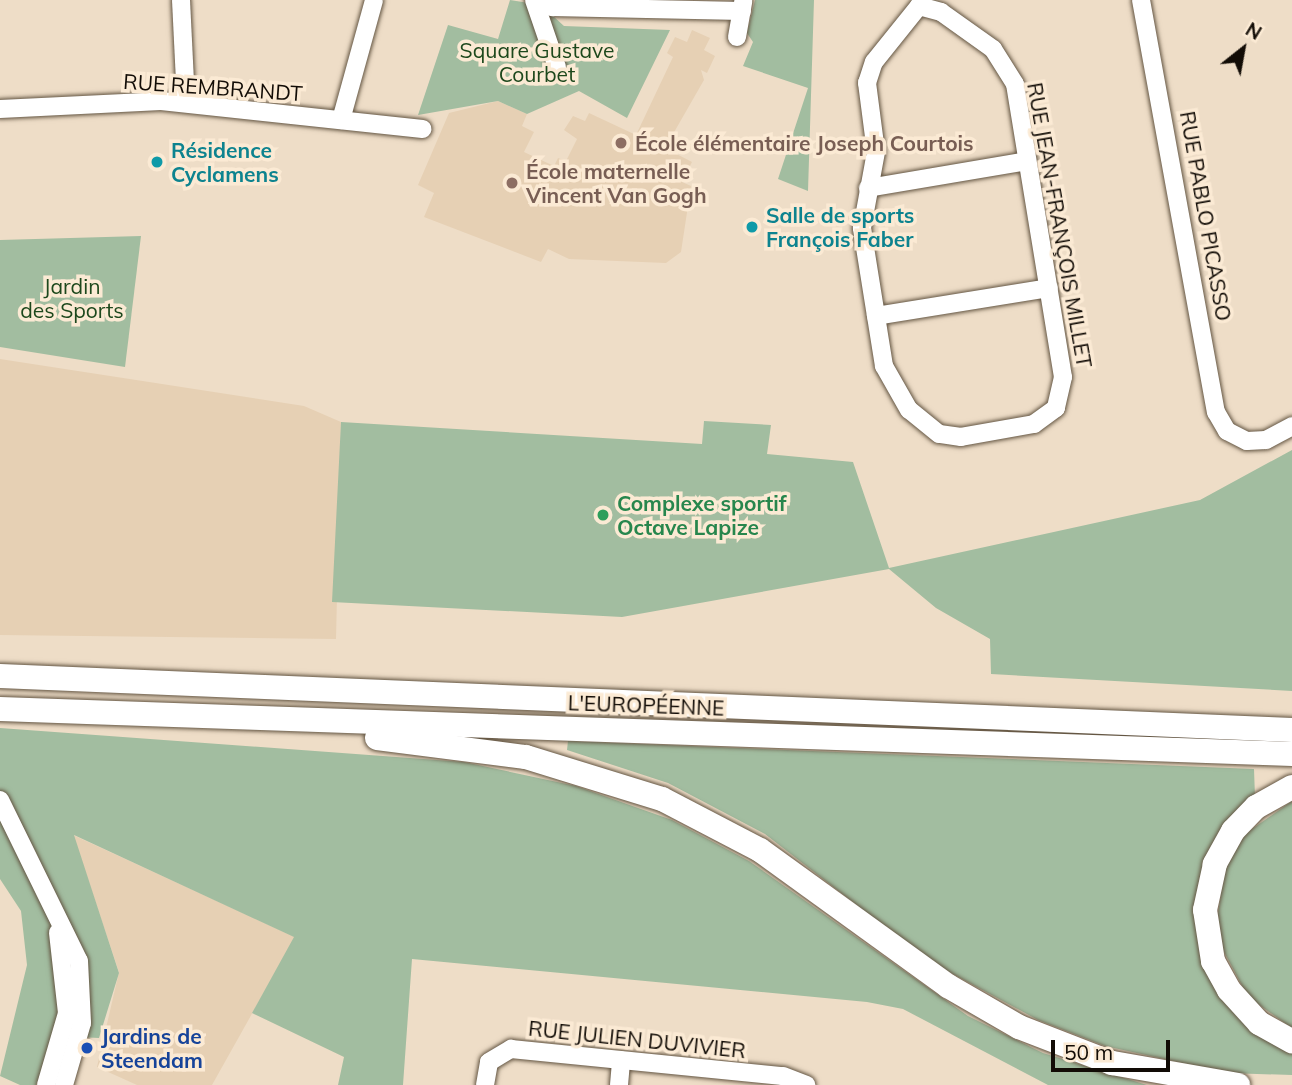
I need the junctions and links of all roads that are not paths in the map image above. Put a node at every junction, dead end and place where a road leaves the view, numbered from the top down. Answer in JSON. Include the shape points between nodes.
{"nodes":[{"id":1,"x":181,"y":0,"type":"edge"},
{"id":2,"x":374,"y":0,"type":"edge"},
{"id":3,"x":535,"y":0,"type":"edge"},
{"id":4,"x":1141,"y":0,"type":"edge"},
{"id":5,"x":918,"y":3,"type":"edge"},
{"id":6,"x":742,"y":6,"type":"edge"},
{"id":7,"x":737,"y":37,"type":"dead end"},
{"id":8,"x":557,"y":67,"type":"dead end"},
{"id":9,"x":186,"y":103,"type":"junction"},
{"id":10,"x":0,"y":109,"type":"edge"},
{"id":11,"x":341,"y":120,"type":"junction"},
{"id":12,"x":423,"y":129,"type":"dead end"},
{"id":13,"x":1027,"y":161,"type":"junction"},
{"id":14,"x":868,"y":188,"type":"junction"},
{"id":15,"x":1049,"y":288,"type":"junction"},
{"id":16,"x":876,"y":316,"type":"junction"},
{"id":17,"x":1292,"y":426,"type":"edge"},
{"id":18,"x":0,"y":676,"type":"edge"},
{"id":19,"x":336,"y":693,"type":"junction"},
{"id":20,"x":0,"y":709,"type":"edge"},
{"id":21,"x":1292,"y":713,"type":"edge"},
{"id":22,"x":129,"y":714,"type":"junction"},
{"id":23,"x":1292,"y":730,"type":"edge"},
{"id":24,"x":1292,"y":754,"type":"edge"},
{"id":25,"x":1292,"y":787,"type":"edge"},
{"id":26,"x":0,"y":800,"type":"edge"},
{"id":27,"x":20,"y":839,"type":"junction"},
{"id":28,"x":1292,"y":1041,"type":"edge"},
{"id":29,"x":621,"y":1060,"type":"junction"},
{"id":30,"x":46,"y":1085,"type":"edge"},
{"id":31,"x":64,"y":1085,"type":"edge"},
{"id":32,"x":485,"y":1085,"type":"edge"},
{"id":33,"x":619,"y":1085,"type":"edge"},
{"id":34,"x":806,"y":1085,"type":"edge"},
{"id":35,"x":1238,"y":1085,"type":"edge"}],
"edges":[{"from":1,"to":9,"type":"street"},
{"from":2,"to":11,"type":"street"},
{"from":3,"to":6,"type":"street","via":[[558,8]]},
{"from":3,"to":8,"type":"street"},
{"from":4,"to":17,"type":"street","name":"RUE PABLO PICASSO","via":[[1152,32],[1216,412],[1233,435],[1261,442]]},
{"from":5,"to":13,"type":"street","name":"RUE JEAN-FRANÇOIS MILLET","via":[[941,12],[1004,62],[1015,84]]},
{"from":5,"to":14,"type":"street","name":"RUE JEAN-FRANÇOIS MILLET","via":[[868,74],[876,152]]},
{"from":6,"to":7,"type":"street"},
{"from":9,"to":10,"type":"street","name":"RUE REMBRANDT"},
{"from":9,"to":11,"type":"street","name":"RUE REMBRANDT"},
{"from":11,"to":12,"type":"street","name":"RUE REMBRANDT"},
{"from":13,"to":14,"type":"street"},
{"from":13,"to":15,"type":"street","name":"RUE JEAN-FRANÇOIS MILLET"},
{"from":14,"to":16,"type":"street","name":"RUE JEAN-FRANÇOIS MILLET","via":[[862,228]]},
{"from":15,"to":16,"type":"street"},
{"from":15,"to":16,"type":"street","name":"RUE JEAN-FRANÇOIS MILLET","via":[[1063,377],[1060,402],[1034,424],[968,436],[932,431],[909,410],[886,372]]},
{"from":18,"to":19,"type":"highway","name":"L'EUROPÉENNE"},
{"from":19,"to":21,"type":"highway","via":[[600,688]]},
{"from":19,"to":23,"type":"highway","name":"L'EUROPÉENNE"},
{"from":20,"to":22,"type":"highway","name":"L'EUROPÉENNE"},
{"from":22,"to":24,"type":"highway","name":"L'EUROPÉENNE"},
{"from":22,"to":35,"type":"highway","via":[[491,750],[605,778],[691,812],[760,850],[948,986],[1019,1027],[1133,1068]]},
{"from":25,"to":28,"type":"highway","via":[[1256,807],[1233,831],[1215,864],[1205,910],[1213,961],[1229,990],[1259,1023]]},
{"from":26,"to":27,"type":"street"},
{"from":27,"to":30,"type":"street","via":[[66,966],[65,1027]]},
{"from":27,"to":31,"type":"street","via":[[64,922],[81,970],[82,1023]]},
{"from":29,"to":32,"type":"street","name":"RUE JULIEN DUVIVIER","via":[[506,1050],[489,1062]]},
{"from":29,"to":33,"type":"street"},
{"from":29,"to":34,"type":"street","name":"RUE JULIEN DUVIVIER","via":[[789,1076]]}]}
